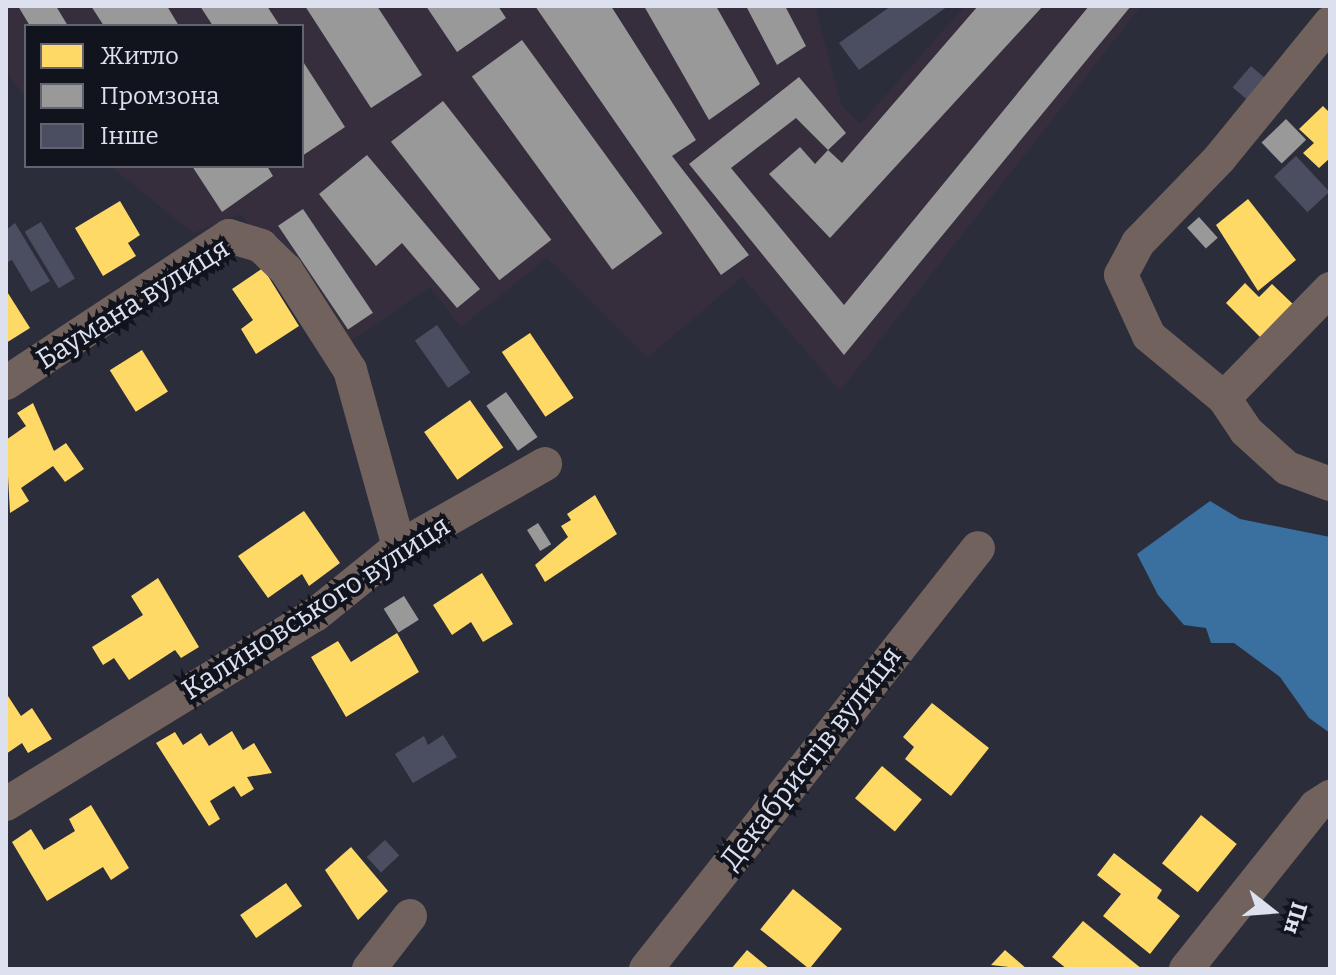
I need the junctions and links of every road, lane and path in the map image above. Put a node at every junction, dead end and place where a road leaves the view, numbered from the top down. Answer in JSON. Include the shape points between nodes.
{"nodes":[{"id":1,"x":1330,"y":23,"type":"edge"},
{"id":2,"x":1330,"y":289,"type":"edge"},
{"id":3,"x":6,"y":383,"type":"edge"},
{"id":4,"x":1224,"y":398,"type":"junction"},
{"id":5,"x":545,"y":464,"type":"dead end"},
{"id":6,"x":1330,"y":484,"type":"edge"},
{"id":7,"x":399,"y":547,"type":"junction"},
{"id":8,"x":978,"y":548,"type":"dead end"},
{"id":9,"x":1330,"y":797,"type":"edge"},
{"id":10,"x":6,"y":804,"type":"edge"},
{"id":11,"x":410,"y":916,"type":"dead end"},
{"id":12,"x":369,"y":969,"type":"edge"},
{"id":13,"x":646,"y":969,"type":"edge"},
{"id":14,"x":1186,"y":969,"type":"edge"}],
"edges":[{"from":1,"to":4,"type":"street","via":[[1220,158],[1138,243],[1121,275],[1149,336]]},
{"from":2,"to":4,"type":"street"},
{"from":3,"to":7,"type":"street","name":"Баумана вулиця","via":[[229,236],[261,246],[286,270],[350,370]]},
{"from":4,"to":6,"type":"street","via":[[1246,431],[1287,468]]},
{"from":5,"to":7,"type":"street","name":"Калиновського вулиця"},
{"from":7,"to":10,"type":"street","name":"Калиновського вулиця","via":[[315,615]]},
{"from":8,"to":13,"type":"street","name":"Декабристів вулиця"},
{"from":9,"to":14,"type":"street","via":[[1316,806]]},
{"from":11,"to":12,"type":"street"}]}
